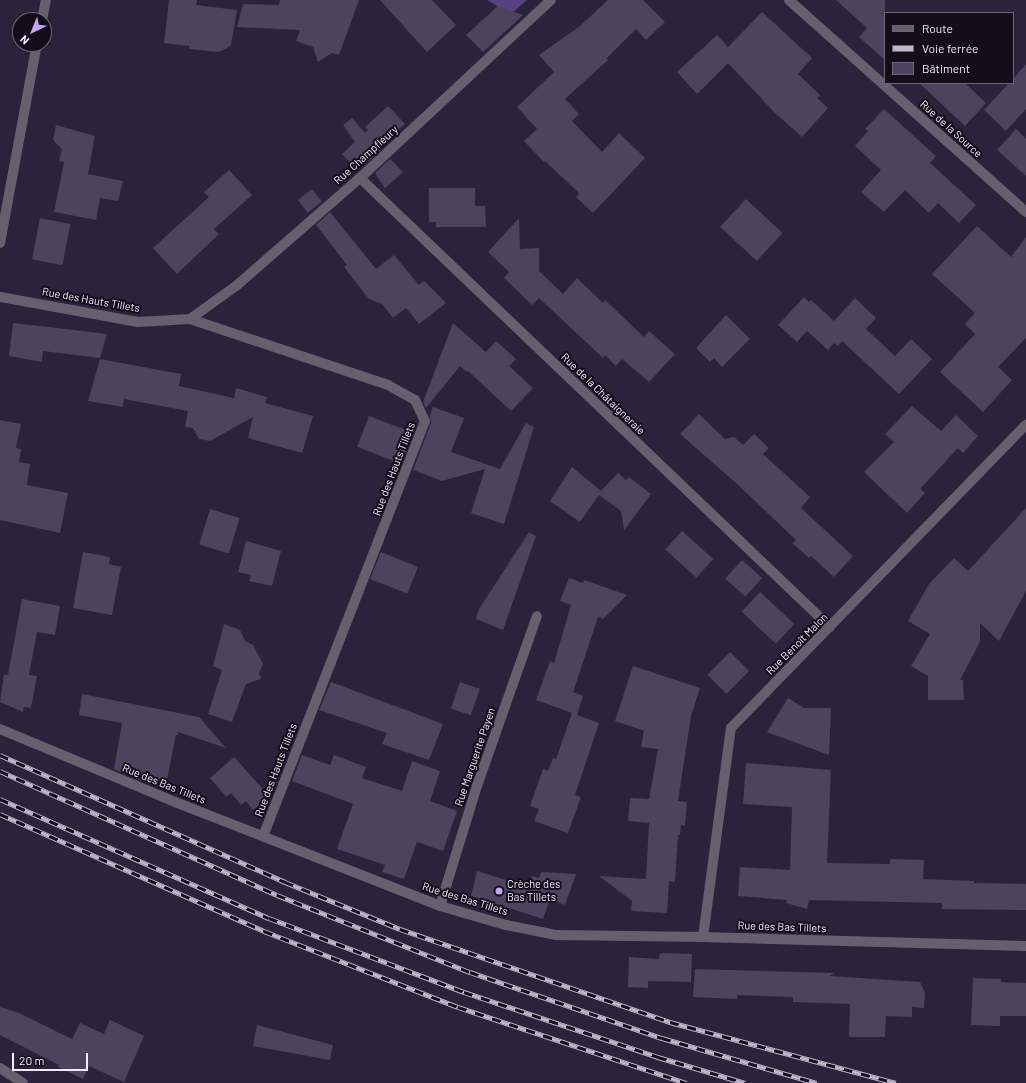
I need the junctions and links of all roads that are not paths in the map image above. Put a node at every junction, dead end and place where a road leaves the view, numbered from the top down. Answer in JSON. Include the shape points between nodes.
{"nodes":[{"id":1,"x":46,"y":0,"type":"edge"},
{"id":2,"x":551,"y":0,"type":"edge"},
{"id":3,"x":789,"y":0,"type":"edge"},
{"id":4,"x":44,"y":12,"type":"edge"},
{"id":5,"x":36,"y":52,"type":"edge"},
{"id":6,"x":360,"y":178,"type":"junction"},
{"id":7,"x":1026,"y":212,"type":"edge"},
{"id":8,"x":0,"y":243,"type":"edge"},
{"id":9,"x":0,"y":297,"type":"edge"},
{"id":10,"x":190,"y":319,"type":"junction"},
{"id":11,"x":1026,"y":425,"type":"edge"},
{"id":12,"x":537,"y":616,"type":"dead end"},
{"id":13,"x":830,"y":628,"type":"junction"},
{"id":14,"x":0,"y":729,"type":"edge"},
{"id":15,"x":263,"y":837,"type":"junction"},
{"id":16,"x":440,"y":906,"type":"junction"},
{"id":17,"x":704,"y":937,"type":"junction"},
{"id":18,"x":1026,"y":946,"type":"edge"},
{"id":19,"x":0,"y":1068,"type":"edge"},
{"id":20,"x":23,"y":1083,"type":"edge"}],
"edges":[{"from":1,"to":4,"type":"street"},
{"from":2,"to":6,"type":"street","name":"Rue Champfleury"},
{"from":3,"to":7,"type":"street","name":"Rue de la Source"},
{"from":5,"to":8,"type":"street"},
{"from":6,"to":10,"type":"street","name":"Rue Champfleury","via":[[236,286]]},
{"from":6,"to":13,"type":"street","name":"Rue de la Châtaigneraie"},
{"from":9,"to":10,"type":"street","name":"Rue des Hauts Tillets","via":[[138,322]]},
{"from":10,"to":15,"type":"street","name":"Rue des Hauts Tillets","via":[[388,385],[415,400],[425,421]]},
{"from":11,"to":13,"type":"street","name":"Rue Benoît Malon"},
{"from":12,"to":16,"type":"street","name":"Rue Marguerite Payen","via":[[477,786]]},
{"from":13,"to":17,"type":"street","name":"Rue Benoît Malon","via":[[731,728]]},
{"from":14,"to":15,"type":"street","name":"Rue des Bas Tillets"},
{"from":15,"to":16,"type":"street","name":"Rue des Bas Tillets"},
{"from":16,"to":17,"type":"street","name":"Rue des Bas Tillets","via":[[506,925],[556,935]]},
{"from":17,"to":18,"type":"street","name":"Rue des Bas Tillets"},
{"from":19,"to":20,"type":"street"}]}
